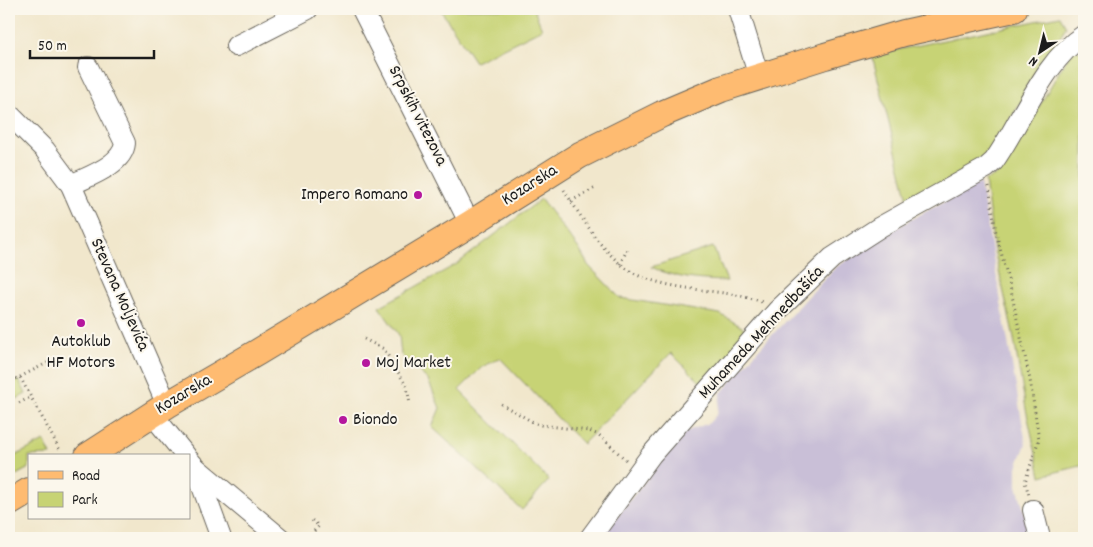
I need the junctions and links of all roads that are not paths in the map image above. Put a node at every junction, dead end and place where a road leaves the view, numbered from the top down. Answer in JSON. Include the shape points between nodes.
{"nodes":[{"id":1,"x":308,"y":9,"type":"edge"},
{"id":2,"x":362,"y":9,"type":"edge"},
{"id":3,"x":738,"y":9,"type":"edge"},
{"id":4,"x":1014,"y":9,"type":"edge"},
{"id":5,"x":1084,"y":36,"type":"edge"},
{"id":6,"x":236,"y":46,"type":"dead end"},
{"id":7,"x":88,"y":68,"type":"dead end"},
{"id":8,"x":759,"y":77,"type":"junction"},
{"id":9,"x":9,"y":114,"type":"edge"},
{"id":10,"x":71,"y":185,"type":"junction"},
{"id":11,"x":470,"y":224,"type":"junction"},
{"id":12,"x":159,"y":409,"type":"junction"},
{"id":13,"x":91,"y":454,"type":"edge"},
{"id":14,"x":186,"y":454,"type":"edge"},
{"id":15,"x":190,"y":461,"type":"edge"},
{"id":16,"x":28,"y":492,"type":"edge"},
{"id":17,"x":9,"y":503,"type":"edge"},
{"id":18,"x":1033,"y":510,"type":"road end"},
{"id":19,"x":221,"y":538,"type":"edge"},
{"id":20,"x":280,"y":538,"type":"edge"},
{"id":21,"x":590,"y":538,"type":"edge"},
{"id":22,"x":1040,"y":538,"type":"edge"}],
"edges":[{"from":1,"to":6,"type":"street"},
{"from":2,"to":11,"type":"street","name":"Srpskih vitezova"},
{"from":3,"to":8,"type":"street"},
{"from":4,"to":8,"type":"main road","name":"Kozarska","via":[[904,33]]},
{"from":5,"to":21,"type":"street","name":"Muhameda Mehmedbašića","via":[[1069,47],[1052,68],[994,161],[832,258],[777,311],[639,471]]},
{"from":7,"to":10,"type":"street","via":[[125,148],[116,161]]},
{"from":8,"to":11,"type":"main road","name":"Kozarska","via":[[662,114],[599,145]]},
{"from":9,"to":10,"type":"street","name":"Stevana Moljevića","via":[[45,150]]},
{"from":10,"to":12,"type":"street","name":"Stevana Moljevića"},
{"from":11,"to":12,"type":"main road","name":"Kozarska"},
{"from":12,"to":13,"type":"main road","name":"Kozarska"},
{"from":12,"to":14,"type":"street","name":"Stevana Moljevića"},
{"from":15,"to":19,"type":"street"},
{"from":15,"to":20,"type":"street"},
{"from":16,"to":17,"type":"main road"},
{"from":18,"to":22,"type":"street"}]}
